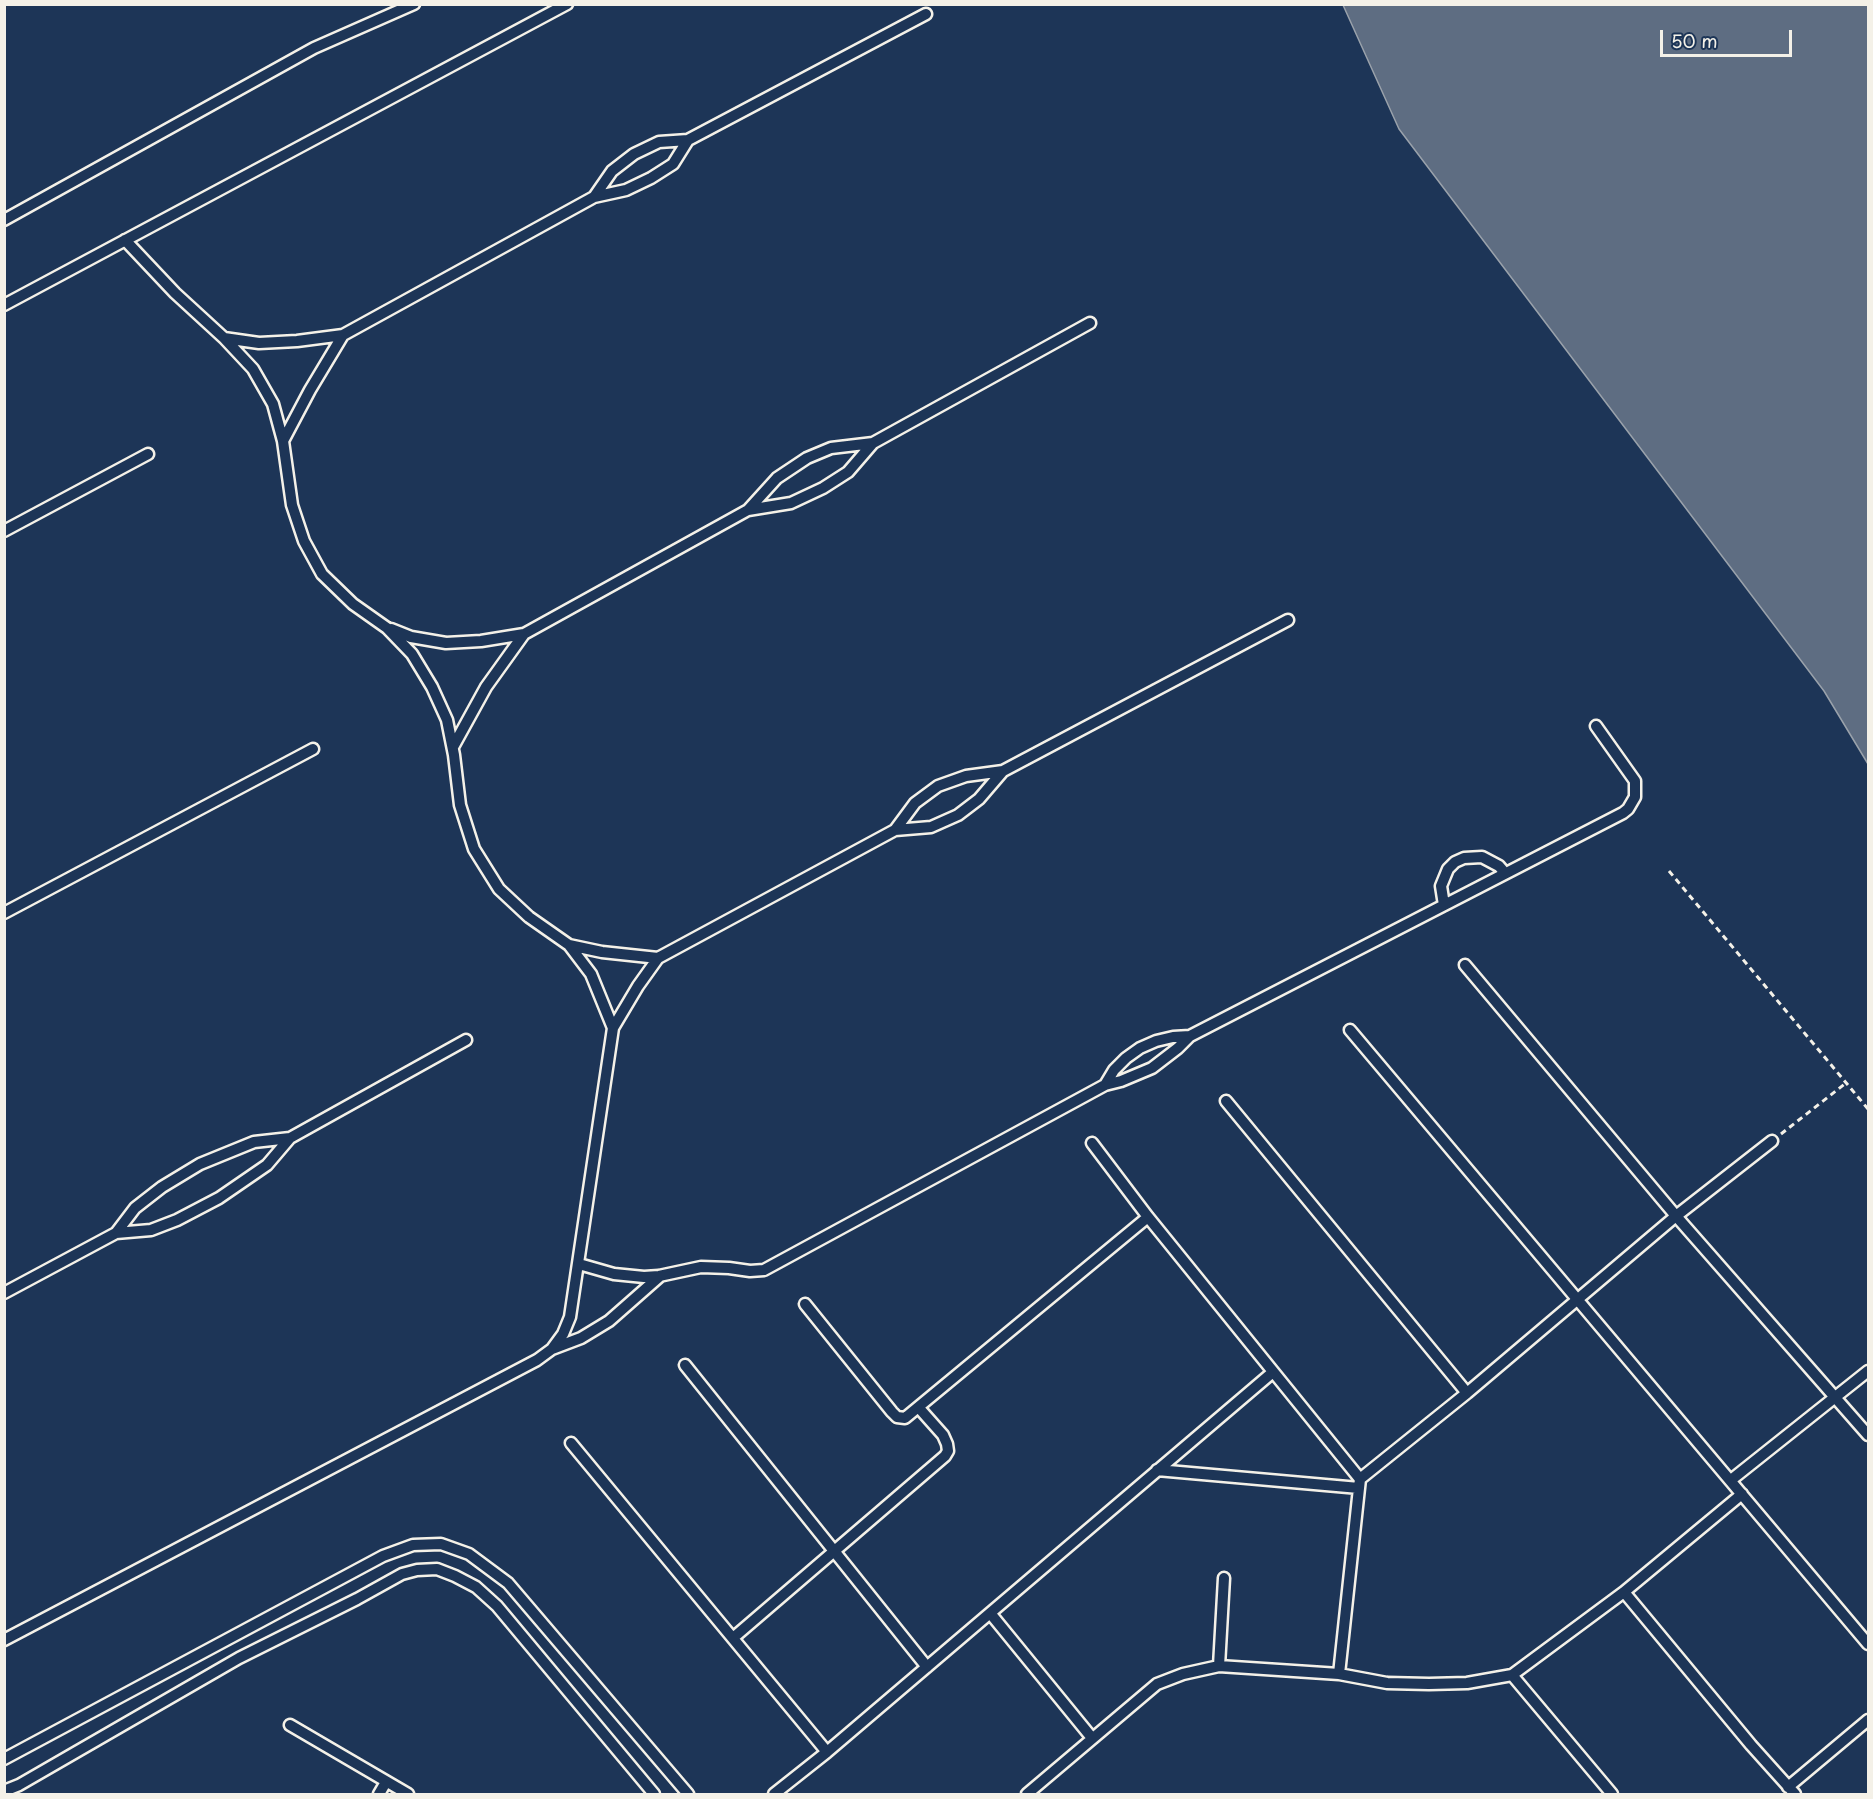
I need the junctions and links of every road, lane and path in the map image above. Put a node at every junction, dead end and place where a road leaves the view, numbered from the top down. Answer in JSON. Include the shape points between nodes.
{"nodes":[{"id":1,"x":414,"y":4,"type":"edge"},
{"id":2,"x":567,"y":4,"type":"edge"},
{"id":3,"x":926,"y":14,"type":"dead end"},
{"id":4,"x":688,"y":140,"type":"junction"},
{"id":5,"x":594,"y":197,"type":"junction"},
{"id":6,"x":4,"y":220,"type":"edge"},
{"id":7,"x":125,"y":240,"type":"junction"},
{"id":8,"x":4,"y":304,"type":"edge"},
{"id":9,"x":1090,"y":323,"type":"dead end"},
{"id":10,"x":343,"y":335,"type":"junction"},
{"id":11,"x":224,"y":338,"type":"junction"},
{"id":12,"x":283,"y":441,"type":"junction"},
{"id":13,"x":873,"y":443,"type":"junction"},
{"id":14,"x":148,"y":454,"type":"dead end"},
{"id":15,"x":748,"y":510,"type":"junction"},
{"id":16,"x":4,"y":531,"type":"edge"},
{"id":17,"x":1288,"y":620,"type":"dead end"},
{"id":18,"x":387,"y":628,"type":"junction"},
{"id":19,"x":524,"y":634,"type":"junction"},
{"id":20,"x":1596,"y":726,"type":"dead end"},
{"id":21,"x":453,"y":747,"type":"junction"},
{"id":22,"x":313,"y":749,"type":"dead end"},
{"id":23,"x":1003,"y":771,"type":"junction"},
{"id":24,"x":895,"y":830,"type":"junction"},
{"id":25,"x":1669,"y":871,"type":"dead end"},
{"id":26,"x":1505,"y":873,"type":"junction"},
{"id":27,"x":1444,"y":905,"type":"junction"},
{"id":28,"x":5,"y":913,"type":"edge"},
{"id":29,"x":569,"y":945,"type":"junction"},
{"id":30,"x":658,"y":958,"type":"junction"},
{"id":31,"x":1465,"y":965,"type":"dead end"},
{"id":32,"x":613,"y":1028,"type":"junction"},
{"id":33,"x":1350,"y":1030,"type":"dead end"},
{"id":34,"x":1190,"y":1036,"type":"junction"},
{"id":35,"x":466,"y":1040,"type":"dead end"},
{"id":36,"x":1846,"y":1083,"type":"junction"},
{"id":37,"x":1105,"y":1085,"type":"junction"},
{"id":38,"x":1226,"y":1101,"type":"dead end"},
{"id":39,"x":1869,"y":1108,"type":"edge"},
{"id":40,"x":290,"y":1138,"type":"junction"},
{"id":41,"x":1772,"y":1141,"type":"joint"},
{"id":42,"x":1092,"y":1143,"type":"dead end"},
{"id":43,"x":1676,"y":1216,"type":"junction"},
{"id":44,"x":1148,"y":1217,"type":"junction"},
{"id":45,"x":116,"y":1233,"type":"junction"},
{"id":46,"x":579,"y":1264,"type":"junction"},
{"id":47,"x":659,"y":1276,"type":"junction"},
{"id":48,"x":4,"y":1293,"type":"edge"},
{"id":49,"x":1578,"y":1299,"type":"junction"},
{"id":50,"x":805,"y":1304,"type":"dead end"},
{"id":51,"x":552,"y":1349,"type":"junction"},
{"id":52,"x":685,"y":1365,"type":"dead end"},
{"id":53,"x":1869,"y":1371,"type":"edge"},
{"id":54,"x":1272,"y":1372,"type":"junction"},
{"id":55,"x":1467,"y":1393,"type":"junction"},
{"id":56,"x":1837,"y":1397,"type":"junction"},
{"id":57,"x":919,"y":1408,"type":"junction"},
{"id":58,"x":1869,"y":1435,"type":"edge"},
{"id":59,"x":571,"y":1443,"type":"dead end"},
{"id":60,"x":1157,"y":1470,"type":"junction"},
{"id":61,"x":1731,"y":1480,"type":"junction"},
{"id":62,"x":1360,"y":1483,"type":"junction"},
{"id":63,"x":1742,"y":1494,"type":"junction"},
{"id":64,"x":834,"y":1552,"type":"junction"},
{"id":65,"x":1224,"y":1578,"type":"dead end"},
{"id":66,"x":1624,"y":1592,"type":"junction"},
{"id":67,"x":990,"y":1613,"type":"junction"},
{"id":68,"x":733,"y":1638,"type":"junction"},
{"id":69,"x":4,"y":1640,"type":"edge"},
{"id":70,"x":1869,"y":1644,"type":"edge"},
{"id":71,"x":1219,"y":1666,"type":"junction"},
{"id":72,"x":927,"y":1667,"type":"junction"},
{"id":73,"x":1339,"y":1674,"type":"junction"},
{"id":74,"x":1512,"y":1675,"type":"junction"},
{"id":75,"x":1869,"y":1720,"type":"edge"},
{"id":76,"x":290,"y":1725,"type":"dead end"},
{"id":77,"x":1092,"y":1738,"type":"junction"},
{"id":78,"x":827,"y":1752,"type":"junction"},
{"id":79,"x":4,"y":1759,"type":"edge"},
{"id":80,"x":386,"y":1782,"type":"junction"},
{"id":81,"x":4,"y":1791,"type":"edge"},
{"id":82,"x":1792,"y":1791,"type":"edge"},
{"id":83,"x":379,"y":1794,"type":"edge"},
{"id":84,"x":408,"y":1794,"type":"edge"},
{"id":85,"x":654,"y":1794,"type":"edge"},
{"id":86,"x":688,"y":1794,"type":"edge"},
{"id":87,"x":774,"y":1794,"type":"edge"},
{"id":88,"x":1027,"y":1794,"type":"edge"},
{"id":89,"x":1612,"y":1794,"type":"edge"}],
"edges":[{"from":1,"to":6,"type":"lane","via":[[314,48]]},
{"from":2,"to":7,"type":"lane"},
{"from":3,"to":4,"type":"lane"},
{"from":4,"to":5,"type":"lane","via":[[673,164],[651,178],[627,190]]},
{"from":4,"to":5,"type":"lane","via":[[659,142],[634,154],[612,171]]},
{"from":5,"to":10,"type":"lane"},
{"from":7,"to":8,"type":"lane"},
{"from":7,"to":11,"type":"lane"},
{"from":9,"to":13,"type":"lane"},
{"from":10,"to":11,"type":"lane","via":[[259,343]]},
{"from":10,"to":12,"type":"lane"},
{"from":11,"to":12,"type":"lane","via":[[253,369],[273,404]]},
{"from":12,"to":18,"type":"lane","via":[[292,505],[304,541],[322,574],[353,604]]},
{"from":13,"to":15,"type":"lane","via":[[848,472],[823,488],[791,503]]},
{"from":13,"to":15,"type":"lane","via":[[831,448],[807,458],[777,478]]},
{"from":14,"to":16,"type":"lane"},
{"from":15,"to":19,"type":"lane"},
{"from":17,"to":23,"type":"lane"},
{"from":18,"to":19,"type":"lane","via":[[411,638],[446,643]]},
{"from":18,"to":21,"type":"lane","via":[[412,654],[432,687],[447,720]]},
{"from":19,"to":21,"type":"lane","via":[[486,687]]},
{"from":20,"to":26,"type":"lane","via":[[1635,781],[1632,803],[1623,813]]},
{"from":21,"to":29,"type":"lane","via":[[460,805],[474,849],[499,889],[529,917]]},
{"from":22,"to":28,"type":"lane"},
{"from":23,"to":24,"type":"lane","via":[[979,799],[958,815],[931,827]]},
{"from":23,"to":24,"type":"lane","via":[[966,776],[938,786],[915,802]]},
{"from":24,"to":30,"type":"lane"},
{"from":25,"to":36,"type":"path"},
{"from":26,"to":27,"type":"lane"},
{"from":26,"to":27,"type":"lane","via":[[1482,857],[1455,862],[1441,886]]},
{"from":27,"to":34,"type":"lane"},
{"from":29,"to":30,"type":"lane"},
{"from":29,"to":32,"type":"lane","via":[[591,974]]},
{"from":30,"to":32,"type":"lane"},
{"from":31,"to":43,"type":"lane"},
{"from":32,"to":46,"type":"lane"},
{"from":33,"to":49,"type":"lane"},
{"from":34,"to":37,"type":"lane","via":[[1152,1068]]},
{"from":34,"to":37,"type":"lane","via":[[1156,1041],[1140,1048],[1114,1070]]},
{"from":35,"to":40,"type":"lane"},
{"from":36,"to":39,"type":"path"},
{"from":36,"to":41,"type":"path"},
{"from":37,"to":47,"type":"lane","via":[[771,1267],[757,1271],[701,1267]]},
{"from":38,"to":55,"type":"lane"},
{"from":40,"to":45,"type":"lane","via":[[267,1165],[219,1198],[151,1230]]},
{"from":40,"to":45,"type":"lane","via":[[254,1142],[200,1164],[162,1186],[135,1208]]},
{"from":41,"to":43,"type":"lane"},
{"from":42,"to":44,"type":"lane"},
{"from":43,"to":49,"type":"lane"},
{"from":43,"to":56,"type":"lane"},
{"from":44,"to":54,"type":"lane"},
{"from":44,"to":57,"type":"lane"},
{"from":45,"to":48,"type":"lane"},
{"from":46,"to":47,"type":"lane","via":[[614,1274]]},
{"from":46,"to":51,"type":"lane","via":[[570,1317]]},
{"from":47,"to":51,"type":"lane","via":[[609,1321]]},
{"from":49,"to":55,"type":"lane"},
{"from":49,"to":61,"type":"lane"},
{"from":50,"to":57,"type":"lane","via":[[897,1417],[905,1418]]},
{"from":51,"to":69,"type":"lane"},
{"from":52,"to":64,"type":"lane"},
{"from":53,"to":56,"type":"lane"},
{"from":54,"to":60,"type":"lane"},
{"from":54,"to":62,"type":"lane"},
{"from":55,"to":62,"type":"lane"},
{"from":56,"to":58,"type":"lane"},
{"from":56,"to":61,"type":"lane"},
{"from":57,"to":64,"type":"lane","via":[[943,1436],[948,1451]]},
{"from":59,"to":68,"type":"lane"},
{"from":60,"to":62,"type":"lane"},
{"from":60,"to":67,"type":"lane"},
{"from":61,"to":63,"type":"lane"},
{"from":62,"to":73,"type":"lane"},
{"from":63,"to":66,"type":"lane"},
{"from":63,"to":70,"type":"lane"},
{"from":64,"to":68,"type":"lane"},
{"from":64,"to":72,"type":"lane"},
{"from":65,"to":71,"type":"lane"},
{"from":66,"to":74,"type":"lane"},
{"from":66,"to":82,"type":"lane"},
{"from":67,"to":72,"type":"lane"},
{"from":67,"to":77,"type":"lane"},
{"from":68,"to":78,"type":"lane"},
{"from":71,"to":73,"type":"lane"},
{"from":71,"to":77,"type":"lane","via":[[1157,1684]]},
{"from":72,"to":78,"type":"lane"},
{"from":73,"to":74,"type":"lane","via":[[1387,1683],[1429,1684],[1467,1683]]},
{"from":74,"to":89,"type":"lane"},
{"from":75,"to":82,"type":"lane"},
{"from":76,"to":80,"type":"lane"},
{"from":77,"to":88,"type":"lane"},
{"from":78,"to":87,"type":"lane"},
{"from":79,"to":86,"type":"lane","via":[[383,1556],[413,1545],[441,1544],[470,1554],[508,1583]]},
{"from":80,"to":83,"type":"lane"},
{"from":80,"to":84,"type":"lane"},
{"from":81,"to":85,"type":"lane","via":[[239,1658],[402,1574],[437,1569],[476,1587],[497,1606]]}]}
